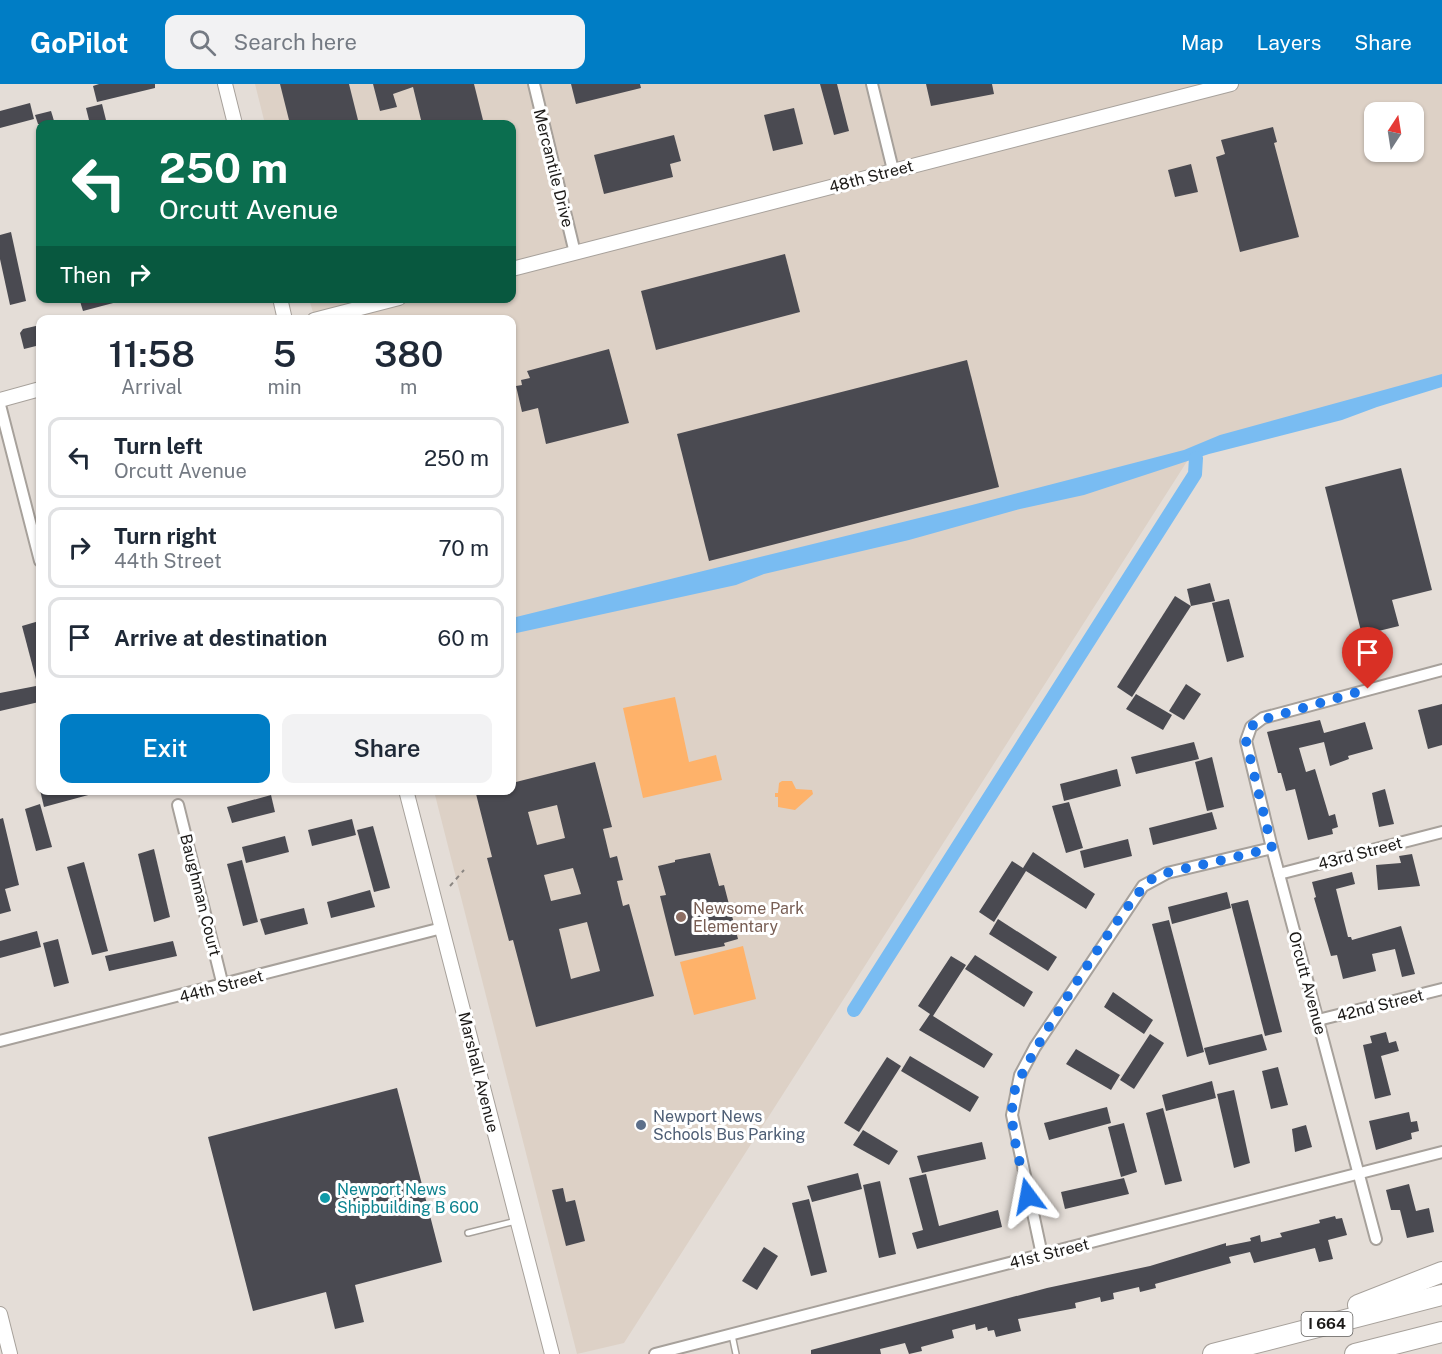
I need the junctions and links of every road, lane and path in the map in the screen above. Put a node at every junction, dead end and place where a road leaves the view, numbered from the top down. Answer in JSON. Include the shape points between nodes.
{"nodes":[{"id":1,"x":225,"y":84,"type":"edge"},
{"id":2,"x":534,"y":84,"type":"edge"},
{"id":3,"x":872,"y":84,"type":"edge"},
{"id":4,"x":1231,"y":84,"type":"edge"},
{"id":5,"x":1213,"y":86,"type":"edge"},
{"id":6,"x":234,"y":120,"type":"edge"},
{"id":7,"x":893,"y":170,"type":"junction"},
{"id":8,"x":575,"y":252,"type":"junction"},
{"id":9,"x":516,"y":269,"type":"edge"},
{"id":10,"x":380,"y":303,"type":"edge"},
{"id":11,"x":333,"y":315,"type":"edge"},
{"id":12,"x":36,"y":390,"type":"edge"},
{"id":13,"x":0,"y":400,"type":"edge"},
{"id":14,"x":0,"y":405,"type":"edge"},
{"id":15,"x":36,"y":545,"type":"edge"},
{"id":16,"x":1442,"y":670,"type":"edge"},
{"id":17,"x":407,"y":795,"type":"edge"},
{"id":18,"x":178,"y":805,"type":"dead end"},
{"id":19,"x":1442,"y":832,"type":"edge"},
{"id":20,"x":1272,"y":848,"type":"junction"},
{"id":21,"x":464,"y":870,"type":"dead end"},
{"id":22,"x":1279,"y":874,"type":"junction"},
{"id":23,"x":450,"y":886,"type":"dead end"},
{"id":24,"x":442,"y":928,"type":"junction"},
{"id":25,"x":223,"y":986,"type":"junction"},
{"id":26,"x":1442,"y":989,"type":"edge"},
{"id":27,"x":1317,"y":1020,"type":"junction"},
{"id":28,"x":0,"y":1041,"type":"edge"},
{"id":29,"x":1442,"y":1152,"type":"edge"},
{"id":30,"x":1357,"y":1174,"type":"junction"},
{"id":31,"x":516,"y":1221,"type":"junction"},
{"id":32,"x":468,"y":1233,"type":"dead end"},
{"id":33,"x":1376,"y":1239,"type":"dead end"},
{"id":34,"x":1042,"y":1255,"type":"junction"},
{"id":35,"x":1442,"y":1272,"type":"edge"},
{"id":36,"x":1442,"y":1295,"type":"edge"},
{"id":37,"x":0,"y":1314,"type":"edge"},
{"id":38,"x":1442,"y":1332,"type":"edge"},
{"id":39,"x":732,"y":1334,"type":"junction"},
{"id":40,"x":1277,"y":1337,"type":"junction"},
{"id":41,"x":660,"y":1353,"type":"edge"},
{"id":42,"x":10,"y":1354,"type":"edge"},
{"id":43,"x":552,"y":1354,"type":"edge"},
{"id":44,"x":736,"y":1354,"type":"edge"},
{"id":45,"x":1213,"y":1354,"type":"edge"},
{"id":46,"x":1355,"y":1354,"type":"edge"}],
"edges":[{"from":1,"to":6,"type":"street"},
{"from":2,"to":8,"type":"street","name":"Mercantile Drive"},
{"from":3,"to":7,"type":"street"},
{"from":4,"to":5,"type":"street","name":"48th Street"},
{"from":5,"to":7,"type":"street","name":"48th Street"},
{"from":7,"to":8,"type":"street","name":"48th Street"},
{"from":8,"to":9,"type":"street","name":"48th Street"},
{"from":10,"to":11,"type":"street"},
{"from":12,"to":13,"type":"street"},
{"from":14,"to":15,"type":"street"},
{"from":16,"to":20,"type":"street","name":"Orcutt Avenue","via":[[1263,718],[1251,727],[1246,741]]},
{"from":17,"to":24,"type":"street","name":"Marshall Avenue"},
{"from":18,"to":25,"type":"street","name":"Baughman Court"},
{"from":19,"to":22,"type":"street","name":"43rd Street"},
{"from":20,"to":22,"type":"street","name":"Orcutt Avenue"},
{"from":20,"to":34,"type":"street","via":[[1151,879],[1035,1047],[1020,1075],[1012,1115]]},
{"from":21,"to":23,"type":"path"},
{"from":22,"to":27,"type":"street","name":"Orcutt Avenue"},
{"from":24,"to":25,"type":"street","name":"44th Street"},
{"from":24,"to":31,"type":"street","name":"Marshall Avenue"},
{"from":25,"to":28,"type":"street","name":"44th Street"},
{"from":26,"to":27,"type":"street","name":"42nd Street"},
{"from":27,"to":30,"type":"street","name":"Orcutt Avenue"},
{"from":29,"to":30,"type":"street","name":"41st Street"},
{"from":30,"to":33,"type":"street","name":"Orcutt Avenue"},
{"from":30,"to":34,"type":"street","name":"41st Street"},
{"from":31,"to":32,"type":"lane"},
{"from":31,"to":43,"type":"street","name":"Marshall Avenue"},
{"from":34,"to":39,"type":"street","name":"41st Street"},
{"from":35,"to":40,"type":"highway"},
{"from":36,"to":40,"type":"highway","number":"I 664"},
{"from":37,"to":42,"type":"street"},
{"from":38,"to":46,"type":"highway","number":"I 664"},
{"from":39,"to":41,"type":"street","name":"41st Street"},
{"from":39,"to":44,"type":"lane"},
{"from":40,"to":45,"type":"highway","number":"I 664"}]}
